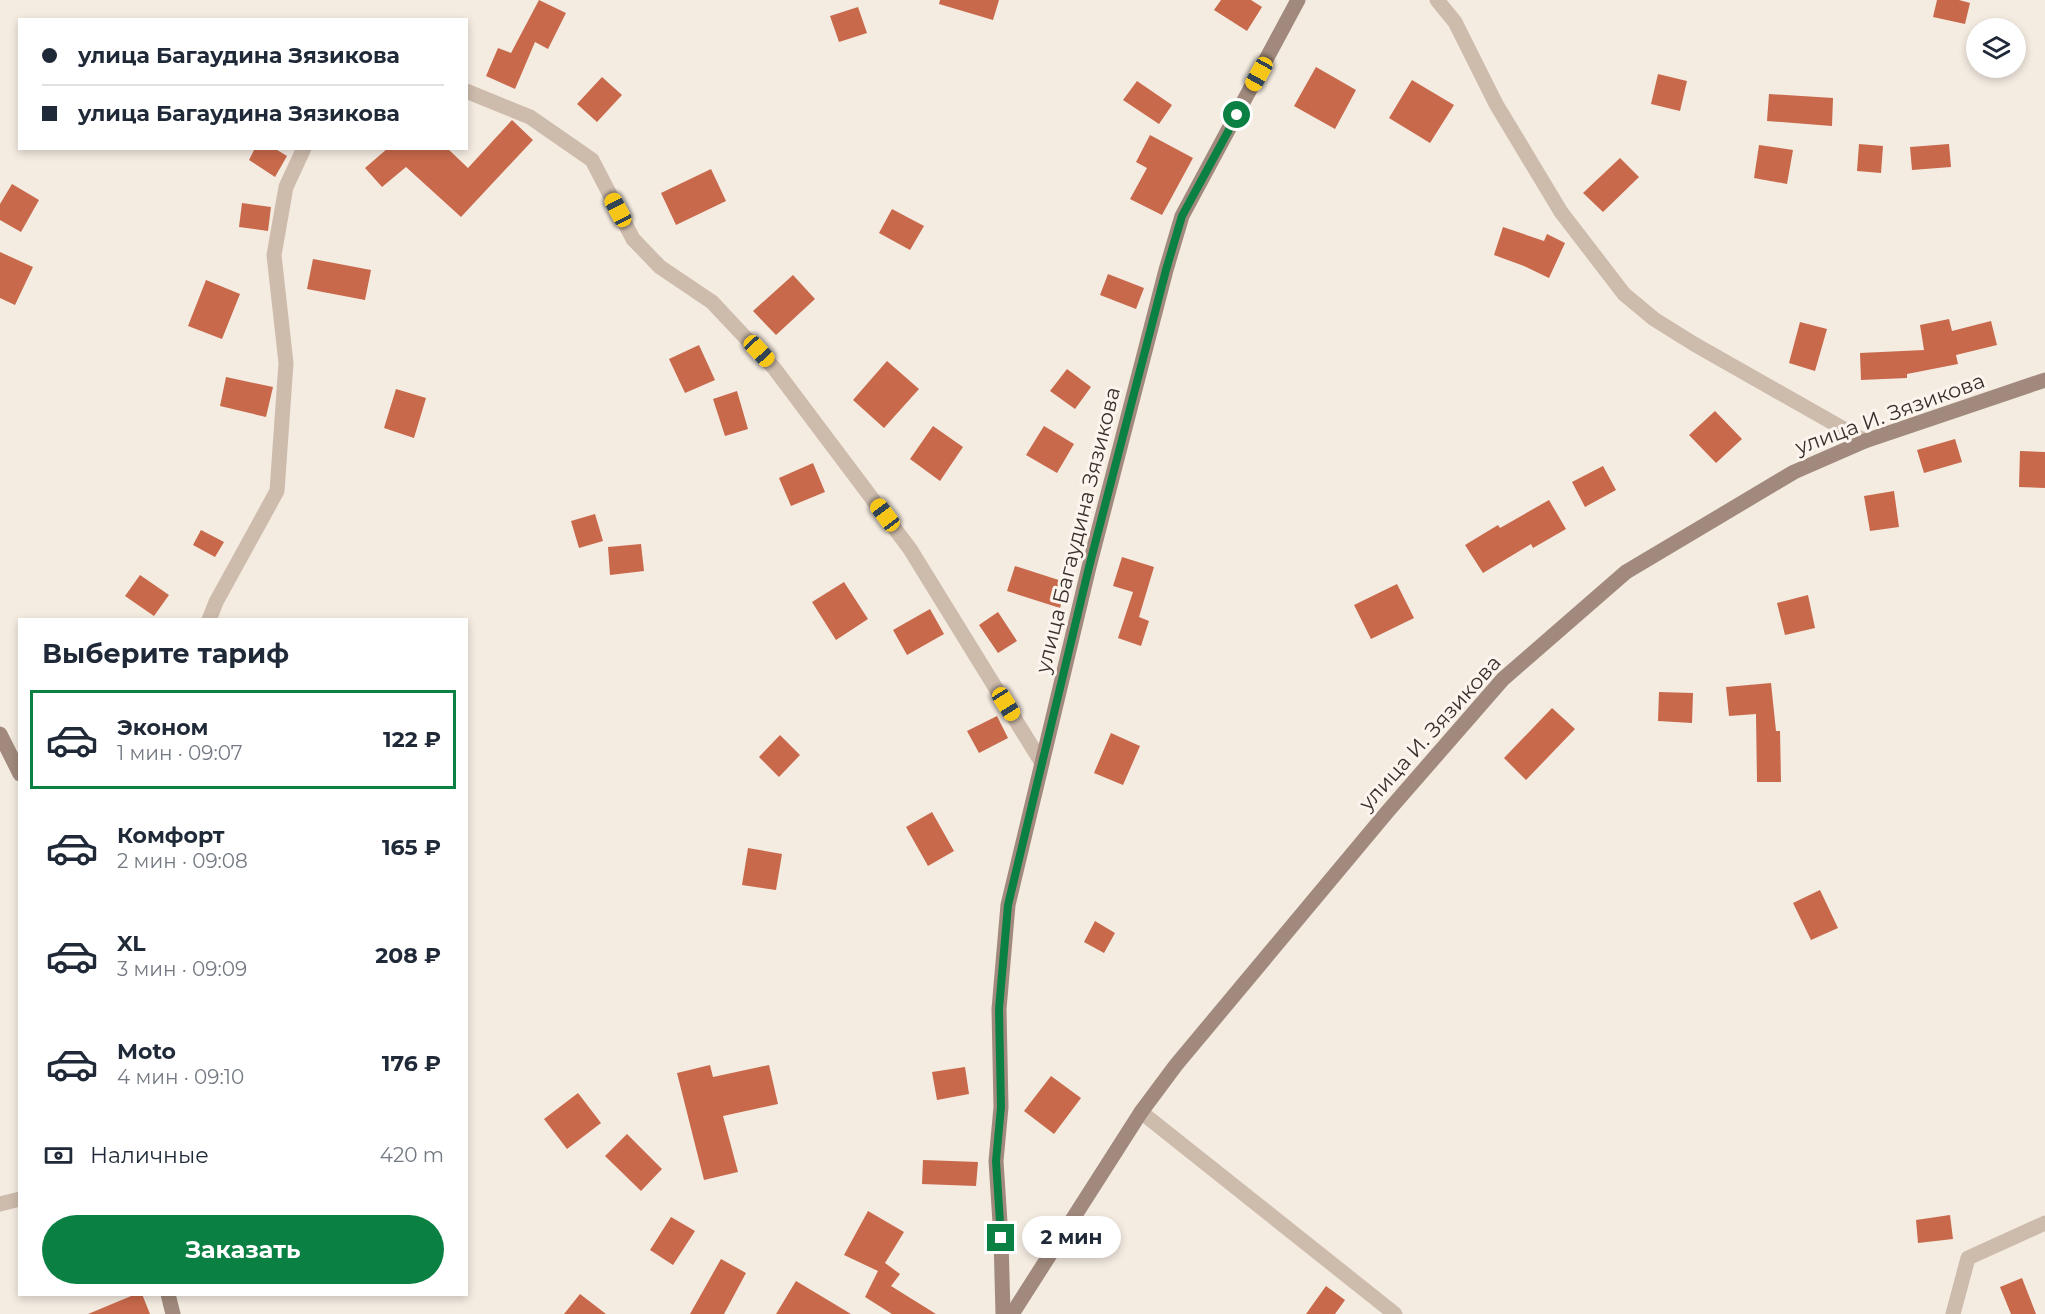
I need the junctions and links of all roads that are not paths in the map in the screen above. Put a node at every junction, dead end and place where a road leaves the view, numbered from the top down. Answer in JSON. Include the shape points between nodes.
{"nodes":[{"id":1,"x":1298,"y":0,"type":"edge"},
{"id":2,"x":1437,"y":0,"type":"edge"},
{"id":3,"x":468,"y":92,"type":"edge"},
{"id":4,"x":303,"y":150,"type":"edge"},
{"id":5,"x":2045,"y":380,"type":"edge"},
{"id":6,"x":1865,"y":441,"type":"junction"},
{"id":7,"x":210,"y":618,"type":"edge"},
{"id":8,"x":0,"y":734,"type":"edge"},
{"id":9,"x":1042,"y":763,"type":"junction"},
{"id":10,"x":18,"y":770,"type":"edge"},
{"id":11,"x":1141,"y":1112,"type":"junction"},
{"id":12,"x":18,"y":1200,"type":"edge"},
{"id":13,"x":0,"y":1204,"type":"edge"},
{"id":14,"x":2045,"y":1223,"type":"edge"},
{"id":15,"x":168,"y":1296,"type":"edge"},
{"id":16,"x":173,"y":1314,"type":"edge"},
{"id":17,"x":1003,"y":1314,"type":"edge"},
{"id":18,"x":1012,"y":1314,"type":"edge"},
{"id":19,"x":1395,"y":1314,"type":"edge"},
{"id":20,"x":1953,"y":1314,"type":"edge"}],
"edges":[{"from":1,"to":9,"type":"street","name":"улица Багаудина Зязикова","via":[[1182,216],[1089,567]]},
{"from":2,"to":6,"type":"street","via":[[1455,22],[1496,104],[1561,212],[1624,294],[1654,320]]},
{"from":3,"to":9,"type":"street","via":[[530,117],[592,160],[633,239],[660,267],[712,302],[774,368],[910,549]]},
{"from":4,"to":7,"type":"street","via":[[286,187],[274,255],[286,363],[277,491]]},
{"from":5,"to":6,"type":"street","name":"улица И. Зязикова"},
{"from":6,"to":11,"type":"street","name":"улица И. Зязикова","via":[[1794,472],[1626,572],[1503,679],[1274,947]]},
{"from":8,"to":10,"type":"street"},
{"from":9,"to":17,"type":"street","name":"улица Багаудина Зязикова","via":[[1008,905],[999,1009],[1001,1107],[996,1161]]},
{"from":11,"to":18,"type":"street","name":"улица И. Зязикова"},
{"from":11,"to":19,"type":"street"},
{"from":12,"to":13,"type":"street"},
{"from":14,"to":20,"type":"street","via":[[1968,1258]]},
{"from":15,"to":16,"type":"street"}]}
